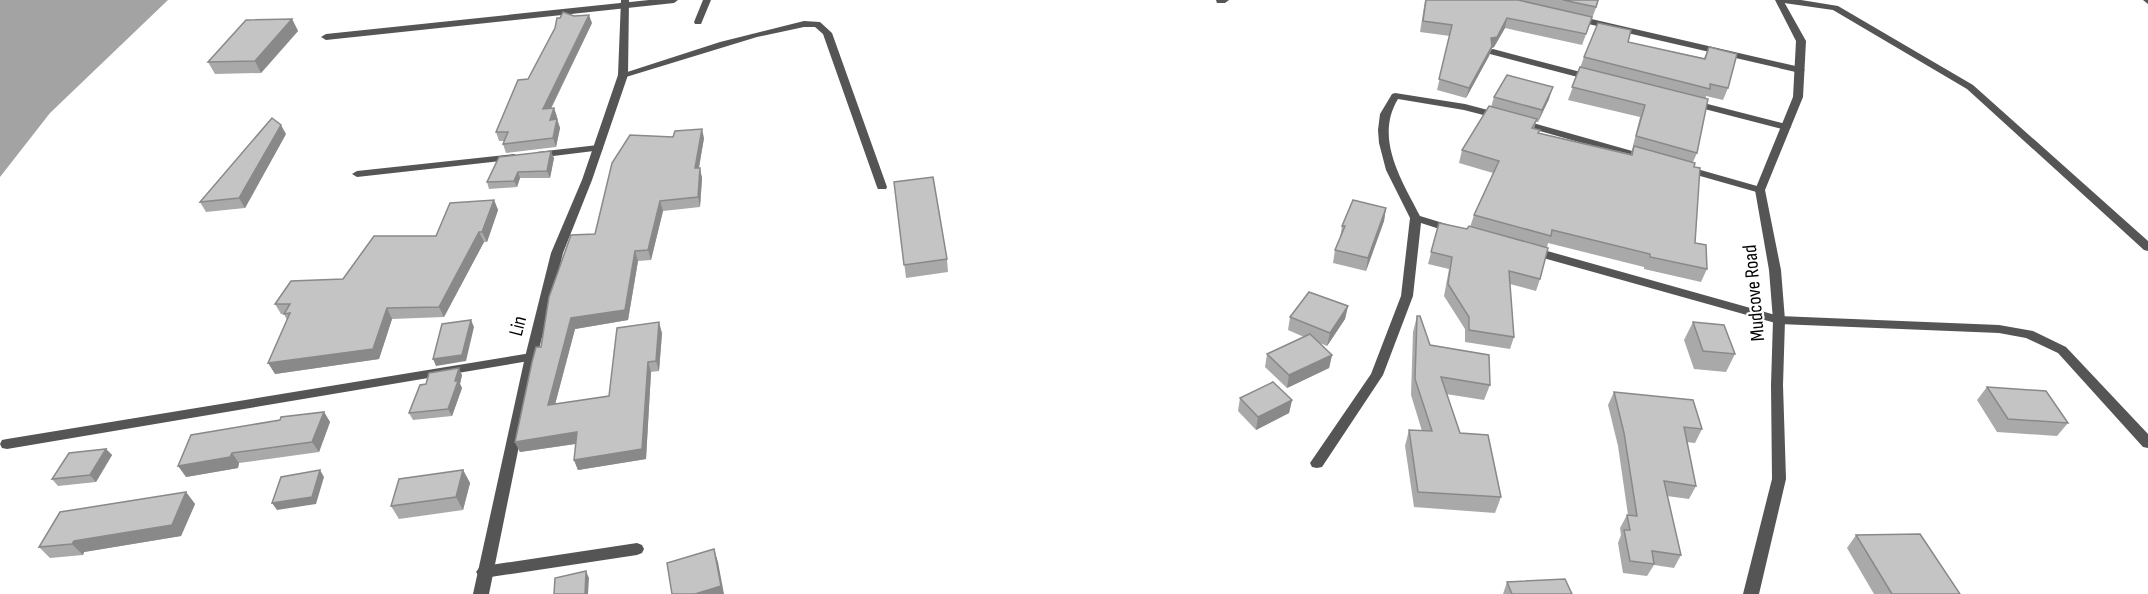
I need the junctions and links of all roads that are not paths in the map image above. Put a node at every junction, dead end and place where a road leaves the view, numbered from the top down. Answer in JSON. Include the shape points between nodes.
{"nodes":[{"id":1,"x":675,"y":0,"type":"edge"},
{"id":2,"x":707,"y":0,"type":"edge"},
{"id":3,"x":1779,"y":0,"type":"edge"},
{"id":4,"x":1784,"y":0,"type":"edge"},
{"id":5,"x":626,"y":2,"type":"edge"},
{"id":6,"x":1562,"y":16,"type":"edge"},
{"id":7,"x":698,"y":22,"type":"dead end"},
{"id":8,"x":326,"y":37,"type":"dead end"},
{"id":9,"x":1493,"y":52,"type":"edge"},
{"id":10,"x":1800,"y":70,"type":"junction"},
{"id":11,"x":623,"y":75,"type":"junction"},
{"id":12,"x":1605,"y":81,"type":"edge"},
{"id":13,"x":1684,"y":101,"type":"edge"},
{"id":14,"x":1786,"y":127,"type":"junction"},
{"id":15,"x":598,"y":148,"type":"junction"},
{"id":16,"x":1658,"y":161,"type":"edge"},
{"id":17,"x":1669,"y":164,"type":"edge"},
{"id":18,"x":357,"y":174,"type":"dead end"},
{"id":19,"x":882,"y":187,"type":"dead end"},
{"id":20,"x":1760,"y":190,"type":"junction"},
{"id":21,"x":1416,"y":218,"type":"junction"},
{"id":22,"x":1460,"y":231,"type":"edge"},
{"id":23,"x":1516,"y":246,"type":"edge"},
{"id":24,"x":2148,"y":247,"type":"edge"},
{"id":25,"x":1779,"y":320,"type":"junction"},
{"id":26,"x":531,"y":357,"type":"junction"},
{"id":27,"x":2148,"y":443,"type":"edge"},
{"id":28,"x":7,"y":444,"type":"dead end"},
{"id":29,"x":1317,"y":463,"type":"dead end"},
{"id":30,"x":637,"y":549,"type":"dead end"},
{"id":31,"x":484,"y":572,"type":"junction"},
{"id":32,"x":481,"y":594,"type":"edge"},
{"id":33,"x":1752,"y":594,"type":"edge"}],
"edges":[{"from":1,"to":5,"type":"street"},
{"from":2,"to":7,"type":"street"},
{"from":3,"to":10,"type":"street","via":[[1801,41]]},
{"from":4,"to":24,"type":"street","via":[[1836,8],[1970,87]]},
{"from":5,"to":8,"type":"street"},
{"from":5,"to":11,"type":"street","name":"Lin"},
{"from":6,"to":10,"type":"street"},
{"from":9,"to":12,"type":"street"},
{"from":10,"to":14,"type":"street","via":[[1798,98]]},
{"from":11,"to":15,"type":"street","name":"Lin"},
{"from":11,"to":19,"type":"street","via":[[772,30],[817,24],[827,33]]},
{"from":13,"to":14,"type":"street"},
{"from":14,"to":20,"type":"street"},
{"from":15,"to":18,"type":"street"},
{"from":15,"to":26,"type":"street","name":"Lin","via":[[557,253]]},
{"from":16,"to":21,"type":"street","via":[[1465,107],[1395,96],[1384,116],[1384,146]]},
{"from":17,"to":20,"type":"street"},
{"from":20,"to":25,"type":"street","name":"Mudcove Road","via":[[1775,270]]},
{"from":21,"to":22,"type":"street"},
{"from":21,"to":29,"type":"street","via":[[1407,296],[1377,375]]},
{"from":23,"to":25,"type":"street"},
{"from":25,"to":27,"type":"street","via":[[1999,329],[2029,334],[2062,350]]},
{"from":25,"to":33,"type":"street","name":"Mudcove Road","via":[[1779,479]]},
{"from":26,"to":28,"type":"street"},
{"from":26,"to":31,"type":"street","name":"Lin"},
{"from":30,"to":31,"type":"street"},
{"from":31,"to":32,"type":"street","name":"Lin"}]}
